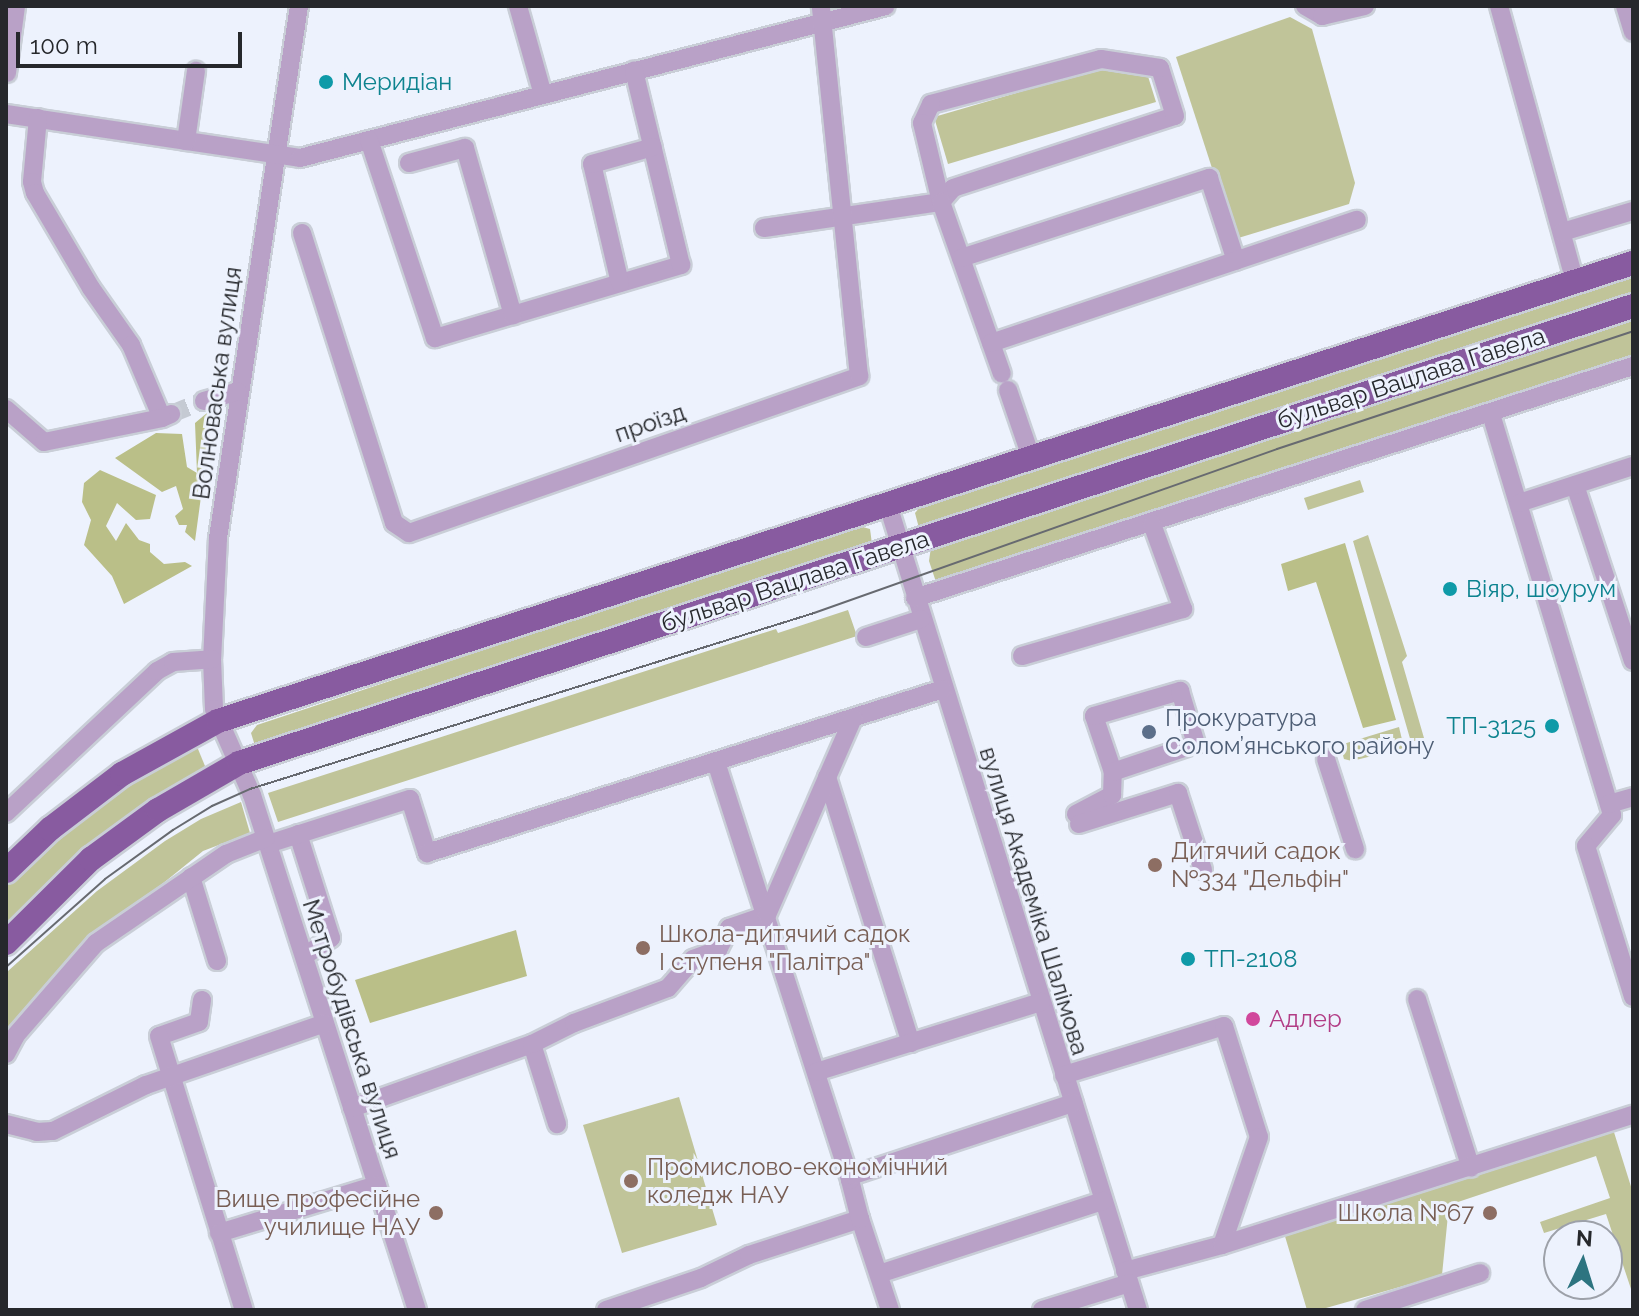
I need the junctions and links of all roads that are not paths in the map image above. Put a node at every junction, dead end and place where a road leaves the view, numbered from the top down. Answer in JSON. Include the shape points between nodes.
{"nodes":[{"id":1,"x":16,"y":6,"type":"edge"},
{"id":2,"x":299,"y":6,"type":"edge"},
{"id":3,"x":518,"y":6,"type":"edge"},
{"id":4,"x":886,"y":6,"type":"edge"},
{"id":5,"x":1305,"y":6,"type":"edge"},
{"id":6,"x":1365,"y":6,"type":"edge"},
{"id":7,"x":1499,"y":6,"type":"edge"},
{"id":8,"x":1625,"y":6,"type":"edge"},
{"id":9,"x":822,"y":14,"type":"edge"},
{"id":10,"x":1633,"y":32,"type":"edge"},
{"id":11,"x":196,"y":71,"type":"dead end"},
{"id":12,"x":634,"y":71,"type":"junction"},
{"id":13,"x":7,"y":73,"type":"edge"},
{"id":14,"x":543,"y":95,"type":"junction"},
{"id":15,"x":6,"y":114,"type":"edge"},
{"id":16,"x":38,"y":118,"type":"junction"},
{"id":17,"x":369,"y":140,"type":"junction"},
{"id":18,"x":186,"y":141,"type":"junction"},
{"id":19,"x":653,"y":147,"type":"junction"},
{"id":20,"x":277,"y":155,"type":"junction"},
{"id":21,"x":409,"y":163,"type":"dead end"},
{"id":22,"x":941,"y":202,"type":"junction"},
{"id":23,"x":1633,"y":211,"type":"edge"},
{"id":24,"x":841,"y":217,"type":"junction"},
{"id":25,"x":1357,"y":220,"type":"dead end"},
{"id":26,"x":764,"y":228,"type":"dead end"},
{"id":27,"x":1562,"y":232,"type":"junction"},
{"id":28,"x":302,"y":233,"type":"dead end"},
{"id":29,"x":961,"y":258,"type":"junction"},
{"id":30,"x":1236,"y":261,"type":"junction"},
{"id":31,"x":1633,"y":263,"type":"edge"},
{"id":32,"x":1575,"y":282,"type":"junction"},
{"id":33,"x":620,"y":283,"type":"junction"},
{"id":34,"x":1633,"y":306,"type":"edge"},
{"id":35,"x":513,"y":315,"type":"junction"},
{"id":36,"x":991,"y":343,"type":"junction"},
{"id":37,"x":1633,"y":366,"type":"edge"},
{"id":38,"x":238,"y":391,"type":"junction"},
{"id":39,"x":204,"y":401,"type":"tunnel mouth"},
{"id":40,"x":6,"y":409,"type":"edge"},
{"id":41,"x":1491,"y":414,"type":"junction"},
{"id":42,"x":1032,"y":460,"type":"junction"},
{"id":43,"x":1633,"y":466,"type":"edge"},
{"id":44,"x":1575,"y":485,"type":"junction"},
{"id":45,"x":1519,"y":503,"type":"junction"},
{"id":46,"x":888,"y":505,"type":"junction"},
{"id":47,"x":1152,"y":524,"type":"junction"},
{"id":48,"x":900,"y":547,"type":"junction"},
{"id":49,"x":915,"y":598,"type":"junction"},
{"id":50,"x":921,"y":619,"type":"junction"},
{"id":51,"x":866,"y":637,"type":"dead end"},
{"id":52,"x":1022,"y":656,"type":"dead end"},
{"id":53,"x":212,"y":659,"type":"junction"},
{"id":54,"x":1633,"y":661,"type":"edge"},
{"id":55,"x":943,"y":689,"type":"junction"},
{"id":56,"x":853,"y":718,"type":"junction"},
{"id":57,"x":218,"y":721,"type":"junction"},
{"id":58,"x":1326,"y":759,"type":"dead end"},
{"id":59,"x":716,"y":762,"type":"junction"},
{"id":60,"x":239,"y":763,"type":"junction"},
{"id":61,"x":1113,"y":772,"type":"junction"},
{"id":62,"x":827,"y":777,"type":"junction"},
{"id":63,"x":1633,"y":797,"type":"edge"},
{"id":64,"x":1609,"y":804,"type":"junction"},
{"id":65,"x":6,"y":813,"type":"edge"},
{"id":66,"x":298,"y":834,"type":"junction"},
{"id":67,"x":267,"y":841,"type":"junction"},
{"id":68,"x":1355,"y":849,"type":"dead end"},
{"id":69,"x":1203,"y":870,"type":"dead end"},
{"id":70,"x":6,"y":871,"type":"edge"},
{"id":71,"x":191,"y":877,"type":"junction"},
{"id":72,"x":767,"y":915,"type":"junction"},
{"id":73,"x":6,"y":943,"type":"edge"},
{"id":74,"x":304,"y":956,"type":"junction"},
{"id":75,"x":217,"y":961,"type":"dead end"},
{"id":76,"x":1633,"y":997,"type":"edge"},
{"id":77,"x":1417,"y":999,"type":"dead end"},
{"id":78,"x":202,"y":1000,"type":"dead end"},
{"id":79,"x":1041,"y":1002,"type":"junction"},
{"id":80,"x":325,"y":1023,"type":"junction"},
{"id":81,"x":911,"y":1043,"type":"junction"},
{"id":82,"x":532,"y":1044,"type":"junction"},
{"id":83,"x":6,"y":1054,"type":"edge"},
{"id":84,"x":816,"y":1072,"type":"junction"},
{"id":85,"x":1064,"y":1075,"type":"junction"},
{"id":86,"x":171,"y":1076,"type":"junction"},
{"id":87,"x":1073,"y":1103,"type":"junction"},
{"id":88,"x":352,"y":1108,"type":"junction"},
{"id":89,"x":1633,"y":1115,"type":"edge"},
{"id":90,"x":6,"y":1124,"type":"edge"},
{"id":91,"x":557,"y":1124,"type":"dead end"},
{"id":92,"x":1471,"y":1168,"type":"junction"},
{"id":93,"x":850,"y":1180,"type":"junction"},
{"id":94,"x":377,"y":1185,"type":"junction"},
{"id":95,"x":1103,"y":1201,"type":"junction"},
{"id":96,"x":860,"y":1219,"type":"junction"},
{"id":97,"x":219,"y":1233,"type":"junction"},
{"id":98,"x":1222,"y":1245,"type":"junction"},
{"id":99,"x":1480,"y":1273,"type":"dead end"},
{"id":100,"x":879,"y":1274,"type":"junction"},
{"id":101,"x":1127,"y":1277,"type":"junction"},
{"id":102,"x":238,"y":1309,"type":"edge"},
{"id":103,"x":417,"y":1310,"type":"edge"},
{"id":104,"x":606,"y":1310,"type":"edge"},
{"id":105,"x":890,"y":1310,"type":"edge"},
{"id":106,"x":1042,"y":1310,"type":"edge"},
{"id":107,"x":1138,"y":1310,"type":"edge"},
{"id":108,"x":1365,"y":1310,"type":"edge"}],
"edges":[{"from":1,"to":13,"type":"street"},
{"from":2,"to":20,"type":"street","name":"Волноваська вулиця"},
{"from":3,"to":14,"type":"street"},
{"from":4,"to":9,"type":"street"},
{"from":5,"to":6,"type":"street","via":[[1322,16]]},
{"from":7,"to":27,"type":"street"},
{"from":8,"to":10,"type":"street"},
{"from":9,"to":12,"type":"street"},
{"from":9,"to":24,"type":"street","name":"проїзд"},
{"from":11,"to":18,"type":"street"},
{"from":12,"to":14,"type":"street"},
{"from":12,"to":19,"type":"street"},
{"from":14,"to":17,"type":"street"},
{"from":15,"to":16,"type":"street"},
{"from":16,"to":18,"type":"street"},
{"from":16,"to":40,"type":"street","via":[[35,193],[131,345],[167,416],[44,442]]},
{"from":17,"to":20,"type":"street","via":[[300,158]]},
{"from":17,"to":35,"type":"street","via":[[435,338]]},
{"from":18,"to":20,"type":"street"},
{"from":19,"to":33,"type":"street","via":[[681,265]]},
{"from":19,"to":33,"type":"street","via":[[592,164]]},
{"from":20,"to":38,"type":"street","name":"Волноваська вулиця"},
{"from":21,"to":35,"type":"street","via":[[465,148]]},
{"from":22,"to":22,"type":"street","via":[[953,188],[1175,116],[1160,68],[1101,59],[931,104],[922,123]]},
{"from":22,"to":24,"type":"street"},
{"from":22,"to":29,"type":"street"},
{"from":23,"to":27,"type":"street"},
{"from":24,"to":26,"type":"street"},
{"from":24,"to":28,"type":"street","name":"проїзд","via":[[859,376],[409,533],[394,523]]},
{"from":25,"to":30,"type":"street"},
{"from":27,"to":32,"type":"street"},
{"from":29,"to":30,"type":"street","via":[[1209,178]]},
{"from":29,"to":36,"type":"street"},
{"from":30,"to":36,"type":"street"},
{"from":31,"to":32,"type":"main road","name":"бульвар Вацлава Гавела"},
{"from":32,"to":42,"type":"main road","name":"бульвар Вацлава Гавела"},
{"from":33,"to":35,"type":"street"},
{"from":34,"to":48,"type":"main road","name":"бульвар Вацлава Гавела"},
{"from":36,"to":42,"type":"street"},
{"from":37,"to":41,"type":"street"},
{"from":38,"to":39,"type":"street"},
{"from":38,"to":53,"type":"street","name":"Волноваська вулиця","via":[[218,538]]},
{"from":41,"to":45,"type":"street"},
{"from":41,"to":47,"type":"street"},
{"from":42,"to":46,"type":"main road","name":"бульвар Вацлава Гавела"},
{"from":43,"to":44,"type":"street"},
{"from":44,"to":45,"type":"street"},
{"from":44,"to":54,"type":"street"},
{"from":45,"to":64,"type":"street"},
{"from":46,"to":48,"type":"street","name":"вулиця Академіка Шалімова"},
{"from":46,"to":57,"type":"main road","name":"бульвар Вацлава Гавела"},
{"from":47,"to":49,"type":"street"},
{"from":47,"to":52,"type":"street","via":[[1183,609]]},
{"from":48,"to":49,"type":"street","name":"вулиця Академіка Шалімова"},
{"from":48,"to":60,"type":"main road","name":"бульвар Вацлава Гавела"},
{"from":49,"to":50,"type":"street","name":"вулиця Академіка Шалімова"},
{"from":50,"to":51,"type":"street"},
{"from":50,"to":55,"type":"street","name":"вулиця Академіка Шалімова"},
{"from":53,"to":57,"type":"street","name":"Волноваська вулиця"},
{"from":53,"to":65,"type":"street","via":[[173,662],[157,671]]},
{"from":55,"to":56,"type":"street"},
{"from":55,"to":79,"type":"street","name":"вулиця Академіка Шалімова"},
{"from":56,"to":59,"type":"street"},
{"from":56,"to":62,"type":"street"},
{"from":57,"to":60,"type":"street","name":"Волноваська вулиця"},
{"from":57,"to":70,"type":"main road","name":"бульвар Вацлава Гавела","via":[[122,774]]},
{"from":58,"to":68,"type":"street"},
{"from":59,"to":66,"type":"street","via":[[427,853],[410,799]]},
{"from":59,"to":72,"type":"street"},
{"from":60,"to":67,"type":"street","name":"Метробудівська вулиця"},
{"from":60,"to":73,"type":"main road","name":"бульвар Вацлава Гавела","via":[[158,810],[91,859]]},
{"from":61,"to":61,"type":"street","via":[[1094,716],[1180,691],[1196,744]]},
{"from":61,"to":69,"type":"street","via":[[1112,795],[1078,819],[1178,793]]},
{"from":62,"to":72,"type":"street"},
{"from":62,"to":81,"type":"street"},
{"from":63,"to":64,"type":"street"},
{"from":64,"to":76,"type":"street","via":[[1612,815],[1586,846]]},
{"from":66,"to":67,"type":"street"},
{"from":66,"to":74,"type":"street","via":[[331,938]]},
{"from":67,"to":71,"type":"street","via":[[226,854]]},
{"from":67,"to":74,"type":"street","name":"Метробудівська вулиця"},
{"from":71,"to":75,"type":"street"},
{"from":71,"to":83,"type":"street","via":[[96,943],[16,1035]]},
{"from":72,"to":82,"type":"street","via":[[729,928],[718,950],[693,959],[668,988]]},
{"from":72,"to":84,"type":"street"},
{"from":74,"to":80,"type":"street","name":"Метробудівська вулиця"},
{"from":77,"to":92,"type":"street"},
{"from":78,"to":86,"type":"street","via":[[199,1022],[159,1036]]},
{"from":79,"to":81,"type":"street"},
{"from":79,"to":85,"type":"street","name":"вулиця Академіка Шалімова"},
{"from":80,"to":86,"type":"street"},
{"from":80,"to":88,"type":"street","name":"Метробудівська вулиця"},
{"from":81,"to":84,"type":"street"},
{"from":82,"to":88,"type":"street"},
{"from":82,"to":91,"type":"street"},
{"from":84,"to":93,"type":"street"},
{"from":85,"to":87,"type":"street","name":"вулиця Академіка Шалімова"},
{"from":85,"to":98,"type":"street","via":[[1224,1026],[1259,1137]]},
{"from":86,"to":90,"type":"street","via":[[53,1131]]},
{"from":86,"to":97,"type":"street"},
{"from":87,"to":93,"type":"street"},
{"from":87,"to":95,"type":"street","name":"вулиця Академіка Шалімова"},
{"from":88,"to":94,"type":"street","name":"Метробудівська вулиця"},
{"from":89,"to":92,"type":"street"},
{"from":92,"to":98,"type":"street"},
{"from":93,"to":96,"type":"street"},
{"from":94,"to":97,"type":"street"},
{"from":94,"to":103,"type":"street","name":"Метробудівська вулиця"},
{"from":95,"to":100,"type":"street"},
{"from":95,"to":101,"type":"street","name":"вулиця Академіка Шалімова"},
{"from":96,"to":100,"type":"street"},
{"from":96,"to":104,"type":"street"},
{"from":97,"to":102,"type":"street"},
{"from":98,"to":101,"type":"street"},
{"from":99,"to":108,"type":"street"},
{"from":100,"to":105,"type":"street"},
{"from":101,"to":106,"type":"street"},
{"from":101,"to":107,"type":"street","name":"вулиця Академіка Шалімова"}]}
